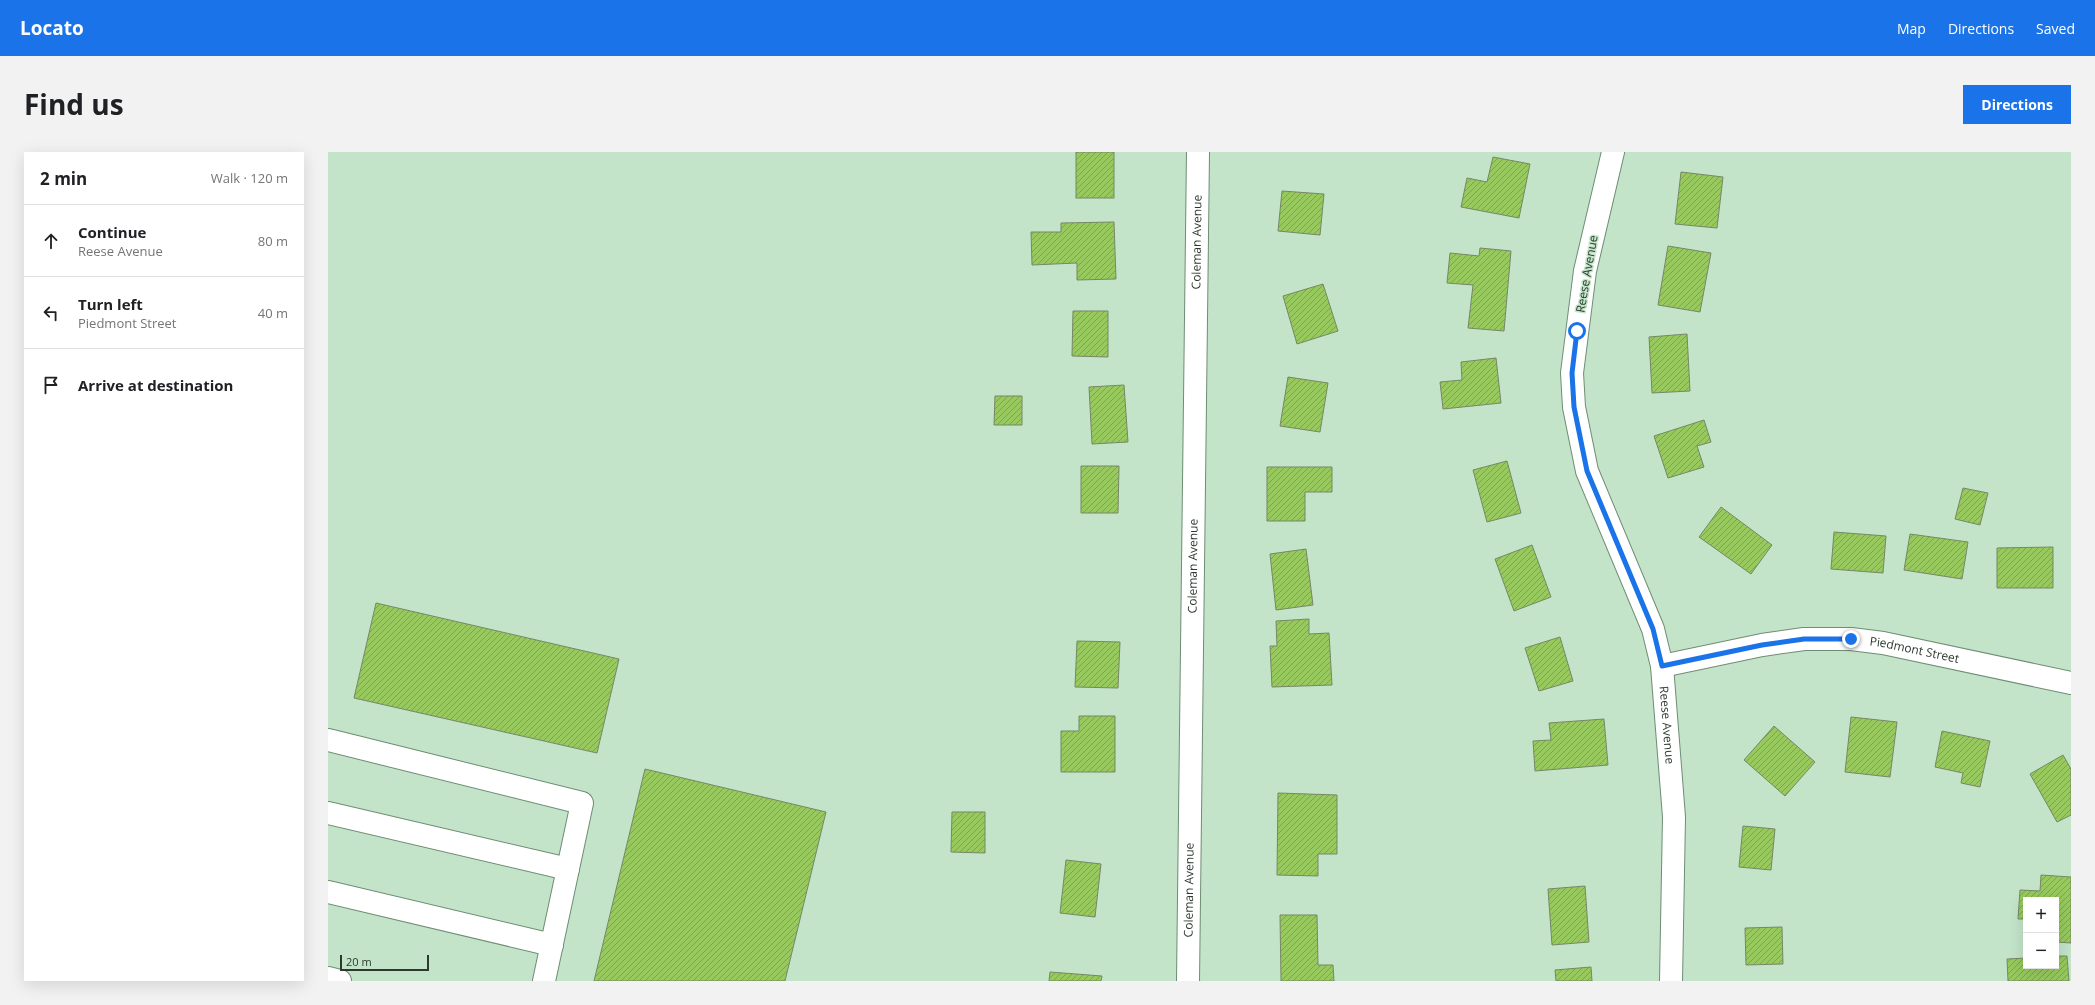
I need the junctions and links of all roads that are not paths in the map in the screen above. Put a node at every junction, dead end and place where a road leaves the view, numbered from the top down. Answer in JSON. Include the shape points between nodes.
{"nodes":[{"id":1,"x":1198,"y":152,"type":"edge"},
{"id":2,"x":1613,"y":152,"type":"edge"},
{"id":3,"x":1662,"y":666,"type":"junction"},
{"id":4,"x":2071,"y":683,"type":"edge"},
{"id":5,"x":328,"y":740,"type":"edge"},
{"id":6,"x":328,"y":813,"type":"edge"},
{"id":7,"x":568,"y":869,"type":"junction"},
{"id":8,"x":328,"y":892,"type":"edge"},
{"id":9,"x":552,"y":945,"type":"junction"},
{"id":10,"x":328,"y":978,"type":"edge"},
{"id":11,"x":340,"y":981,"type":"edge"},
{"id":12,"x":544,"y":981,"type":"edge"},
{"id":13,"x":1188,"y":981,"type":"edge"},
{"id":14,"x":1671,"y":981,"type":"edge"}],
"edges":[{"from":1,"to":13,"type":"street","name":"Coleman Avenue"},
{"from":2,"to":3,"type":"street","name":"Reese Avenue","via":[[1585,271],[1572,373],[1574,407],[1587,471],[1653,629]]},
{"from":3,"to":4,"type":"street","name":"Piedmont Street","via":[[1804,639],[1851,639],[1884,643]]},
{"from":3,"to":14,"type":"street","name":"Reese Avenue","via":[[1674,817]]},
{"from":5,"to":7,"type":"street","via":[[582,803]]},
{"from":6,"to":7,"type":"street"},
{"from":7,"to":9,"type":"street"},
{"from":8,"to":9,"type":"street"},
{"from":9,"to":12,"type":"street"},
{"from":10,"to":11,"type":"street"}]}
